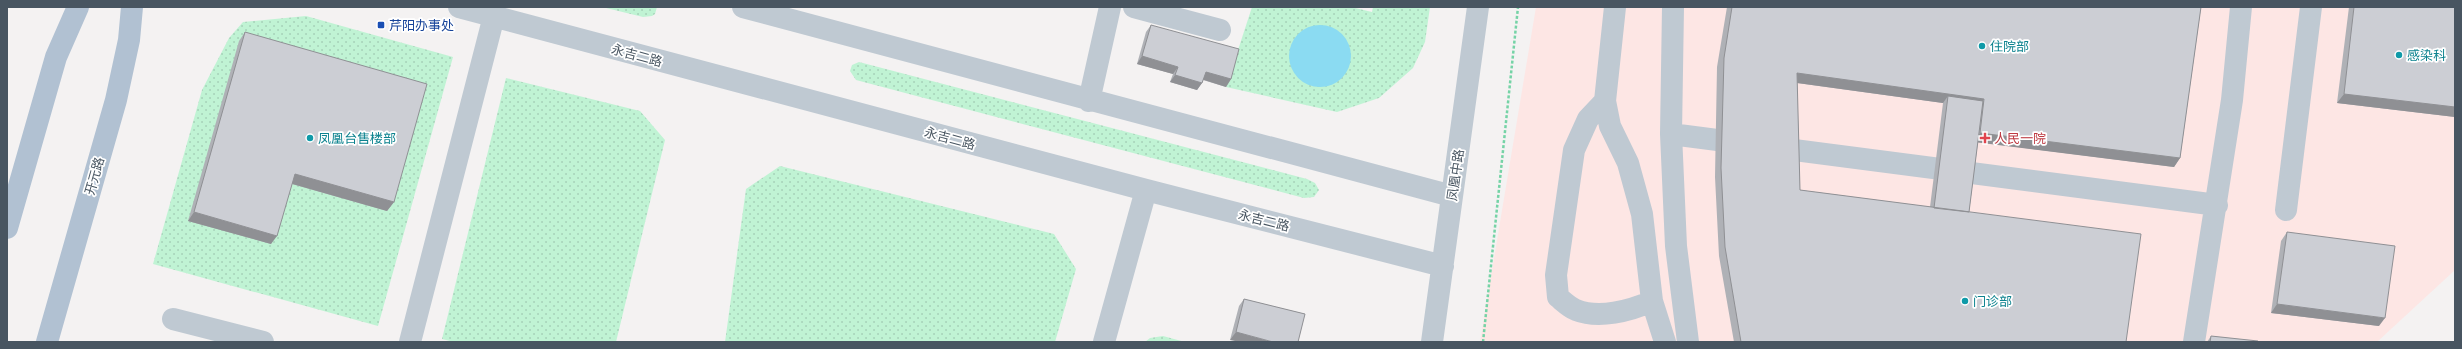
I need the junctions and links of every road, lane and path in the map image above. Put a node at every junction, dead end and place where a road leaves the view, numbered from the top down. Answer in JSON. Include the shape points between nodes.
{"nodes":[{"id":1,"x":78,"y":7,"type":"edge"},
{"id":2,"x":132,"y":7,"type":"edge"},
{"id":3,"x":459,"y":7,"type":"edge"},
{"id":4,"x":1110,"y":7,"type":"edge"},
{"id":5,"x":1134,"y":7,"type":"edge"},
{"id":6,"x":1478,"y":7,"type":"edge"},
{"id":7,"x":1518,"y":7,"type":"edge"},
{"id":8,"x":1615,"y":7,"type":"edge"},
{"id":9,"x":1673,"y":7,"type":"edge"},
{"id":10,"x":2241,"y":7,"type":"edge"},
{"id":11,"x":2311,"y":7,"type":"edge"},
{"id":12,"x":754,"y":8,"type":"edge"},
{"id":13,"x":494,"y":16,"type":"junction"},
{"id":14,"x":1220,"y":30,"type":"dead end"},
{"id":15,"x":1088,"y":101,"type":"junction"},
{"id":16,"x":1605,"y":101,"type":"junction"},
{"id":17,"x":1671,"y":134,"type":"junction"},
{"id":18,"x":1146,"y":190,"type":"junction"},
{"id":19,"x":1452,"y":196,"type":"junction"},
{"id":20,"x":2217,"y":205,"type":"junction"},
{"id":21,"x":2286,"y":210,"type":"dead end"},
{"id":22,"x":7,"y":228,"type":"edge"},
{"id":23,"x":1442,"y":266,"type":"junction"},
{"id":24,"x":1652,"y":301,"type":"junction"},
{"id":25,"x":173,"y":319,"type":"dead end"},
{"id":26,"x":47,"y":342,"type":"edge"},
{"id":27,"x":263,"y":342,"type":"edge"},
{"id":28,"x":410,"y":342,"type":"edge"},
{"id":29,"x":1104,"y":342,"type":"edge"},
{"id":30,"x":1432,"y":342,"type":"edge"},
{"id":31,"x":1483,"y":342,"type":"edge"},
{"id":32,"x":1665,"y":342,"type":"edge"},
{"id":33,"x":1688,"y":342,"type":"edge"},
{"id":34,"x":2194,"y":342,"type":"edge"}],
"edges":[{"from":1,"to":22,"type":"main road","via":[[56,57]]},
{"from":2,"to":26,"type":"main road","name":"开元路","via":[[129,40],[116,100]]},
{"from":3,"to":13,"type":"street","name":"永吉二路"},
{"from":4,"to":15,"type":"street"},
{"from":5,"to":14,"type":"street"},
{"from":6,"to":19,"type":"street","name":"凤凰中路"},
{"from":7,"to":31,"type":"path"},
{"from":8,"to":16,"type":"street"},
{"from":9,"to":17,"type":"street"},
{"from":10,"to":20,"type":"street","via":[[2232,100]]},
{"from":11,"to":21,"type":"street"},
{"from":12,"to":15,"type":"street"},
{"from":13,"to":18,"type":"street","name":"永吉二路"},
{"from":13,"to":28,"type":"street"},
{"from":15,"to":19,"type":"street"},
{"from":16,"to":24,"type":"street","via":[[1610,126],[1628,163],[1642,214]]},
{"from":16,"to":24,"type":"street","via":[[1588,119],[1574,150],[1556,275],[1558,297],[1576,310],[1606,314],[1638,308]]},
{"from":17,"to":20,"type":"street"},
{"from":17,"to":33,"type":"street","via":[[1676,246]]},
{"from":18,"to":23,"type":"street","name":"永吉二路"},
{"from":18,"to":29,"type":"street"},
{"from":19,"to":23,"type":"street","name":"凤凰中路"},
{"from":20,"to":34,"type":"street"},
{"from":23,"to":30,"type":"street","name":"凤凰中路"},
{"from":24,"to":32,"type":"street"},
{"from":25,"to":27,"type":"street"}]}
